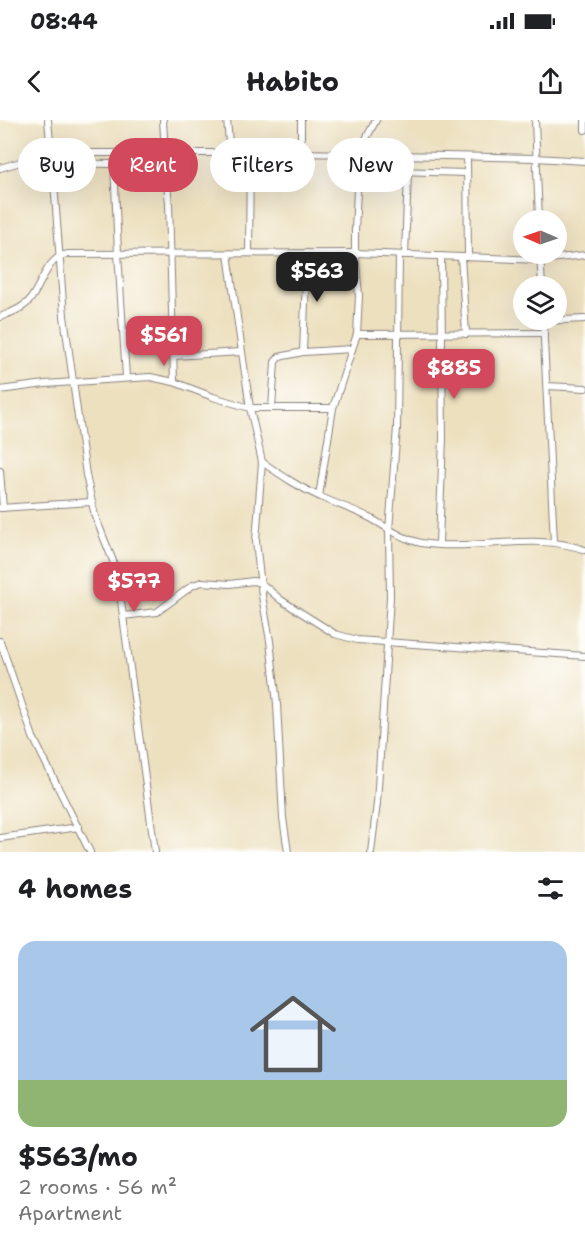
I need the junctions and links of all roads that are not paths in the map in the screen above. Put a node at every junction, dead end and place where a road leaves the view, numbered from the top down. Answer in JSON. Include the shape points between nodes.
{"nodes":[{"id":1,"x":48,"y":120,"type":"edge"},
{"id":2,"x":164,"y":120,"type":"edge"},
{"id":3,"x":227,"y":120,"type":"edge"},
{"id":4,"x":301,"y":120,"type":"edge"},
{"id":5,"x":376,"y":120,"type":"edge"},
{"id":6,"x":535,"y":120,"type":"edge"},
{"id":7,"x":585,"y":120,"type":"edge"},
{"id":8,"x":585,"y":130,"type":"edge"},
{"id":9,"x":50,"y":138,"type":"edge"},
{"id":10,"x":165,"y":138,"type":"edge"},
{"id":11,"x":229,"y":138,"type":"edge"},
{"id":12,"x":301,"y":138,"type":"edge"},
{"id":13,"x":366,"y":138,"type":"edge"},
{"id":14,"x":414,"y":156,"type":"edge"},
{"id":15,"x":467,"y":157,"type":"junction"},
{"id":16,"x":536,"y":158,"type":"junction"},
{"id":17,"x":585,"y":161,"type":"edge"},
{"id":18,"x":18,"y":163,"type":"edge"},
{"id":19,"x":108,"y":163,"type":"edge"},
{"id":20,"x":0,"y":168,"type":"edge"},
{"id":21,"x":414,"y":171,"type":"edge"},
{"id":22,"x":467,"y":173,"type":"junction"},
{"id":23,"x":115,"y":192,"type":"edge"},
{"id":24,"x":168,"y":192,"type":"edge"},
{"id":25,"x":250,"y":192,"type":"edge"},
{"id":26,"x":357,"y":192,"type":"edge"},
{"id":27,"x":406,"y":192,"type":"edge"},
{"id":28,"x":539,"y":210,"type":"edge"},
{"id":29,"x":118,"y":253,"type":"junction"},
{"id":30,"x":307,"y":253,"type":"junction"},
{"id":31,"x":355,"y":253,"type":"junction"},
{"id":32,"x":170,"y":254,"type":"junction"},
{"id":33,"x":228,"y":254,"type":"junction"},
{"id":34,"x":249,"y":254,"type":"junction"},
{"id":35,"x":59,"y":255,"type":"junction"},
{"id":36,"x":402,"y":255,"type":"junction"},
{"id":37,"x":585,"y":255,"type":"edge"},
{"id":38,"x":441,"y":256,"type":"junction"},
{"id":39,"x":567,"y":256,"type":"edge"},
{"id":40,"x":464,"y":257,"type":"junction"},
{"id":41,"x":513,"y":257,"type":"edge"},
{"id":42,"x":0,"y":317,"type":"edge"},
{"id":43,"x":567,"y":319,"type":"edge"},
{"id":44,"x":585,"y":319,"type":"edge"},
{"id":45,"x":544,"y":330,"type":"edge"},
{"id":46,"x":544,"y":333,"type":"junction"},
{"id":47,"x":357,"y":334,"type":"junction"},
{"id":48,"x":398,"y":334,"type":"junction"},
{"id":49,"x":441,"y":334,"type":"junction"},
{"id":50,"x":466,"y":334,"type":"junction"},
{"id":51,"x":352,"y":349,"type":"junction"},
{"id":52,"x":242,"y":352,"type":"junction"},
{"id":53,"x":303,"y":352,"type":"junction"},
{"id":54,"x":173,"y":356,"type":"junction"},
{"id":55,"x":126,"y":377,"type":"junction"},
{"id":56,"x":72,"y":381,"type":"junction"},
{"id":57,"x":174,"y":382,"type":"junction"},
{"id":58,"x":547,"y":386,"type":"junction"},
{"id":59,"x":585,"y":388,"type":"edge"},
{"id":60,"x":0,"y":390,"type":"edge"},
{"id":61,"x":250,"y":408,"type":"junction"},
{"id":62,"x":272,"y":408,"type":"junction"},
{"id":63,"x":333,"y":408,"type":"junction"},
{"id":64,"x":262,"y":462,"type":"junction"},
{"id":65,"x":0,"y":471,"type":"edge"},
{"id":66,"x":319,"y":496,"type":"junction"},
{"id":67,"x":91,"y":502,"type":"junction"},
{"id":68,"x":2,"y":508,"type":"edge"},
{"id":69,"x":389,"y":530,"type":"junction"},
{"id":70,"x":554,"y":542,"type":"junction"},
{"id":71,"x":440,"y":543,"type":"junction"},
{"id":72,"x":585,"y":549,"type":"edge"},
{"id":73,"x":261,"y":583,"type":"junction"},
{"id":74,"x":123,"y":616,"type":"junction"},
{"id":75,"x":0,"y":641,"type":"edge"},
{"id":76,"x":386,"y":641,"type":"junction"},
{"id":77,"x":585,"y":656,"type":"edge"},
{"id":78,"x":79,"y":827,"type":"junction"},
{"id":79,"x":0,"y":838,"type":"edge"},
{"id":80,"x":90,"y":852,"type":"edge"},
{"id":81,"x":155,"y":852,"type":"edge"},
{"id":82,"x":288,"y":852,"type":"edge"},
{"id":83,"x":371,"y":852,"type":"edge"}],
"edges":[{"from":1,"to":9,"type":"street"},
{"from":2,"to":10,"type":"street"},
{"from":3,"to":11,"type":"street"},
{"from":4,"to":12,"type":"street"},
{"from":5,"to":13,"type":"street"},
{"from":6,"to":16,"type":"street"},
{"from":7,"to":8,"type":"street"},
{"from":14,"to":15,"type":"street"},
{"from":15,"to":16,"type":"street"},
{"from":15,"to":22,"type":"street"},
{"from":16,"to":17,"type":"street"},
{"from":16,"to":28,"type":"street"},
{"from":18,"to":20,"type":"street"},
{"from":19,"to":35,"type":"street","via":[[54,165]]},
{"from":21,"to":22,"type":"street"},
{"from":22,"to":40,"type":"street"},
{"from":23,"to":29,"type":"street"},
{"from":24,"to":32,"type":"street"},
{"from":25,"to":34,"type":"street"},
{"from":26,"to":31,"type":"street"},
{"from":27,"to":36,"type":"street"},
{"from":29,"to":32,"type":"street"},
{"from":29,"to":35,"type":"street"},
{"from":29,"to":55,"type":"street"},
{"from":30,"to":31,"type":"street"},
{"from":30,"to":34,"type":"street"},
{"from":30,"to":53,"type":"street"},
{"from":31,"to":36,"type":"street"},
{"from":31,"to":47,"type":"street"},
{"from":32,"to":33,"type":"street"},
{"from":32,"to":54,"type":"street"},
{"from":33,"to":34,"type":"street"},
{"from":33,"to":52,"type":"street"},
{"from":35,"to":42,"type":"street","via":[[31,299]]},
{"from":35,"to":56,"type":"street"},
{"from":36,"to":38,"type":"street"},
{"from":36,"to":48,"type":"street"},
{"from":37,"to":39,"type":"street"},
{"from":38,"to":40,"type":"street"},
{"from":38,"to":49,"type":"street"},
{"from":40,"to":41,"type":"street"},
{"from":40,"to":50,"type":"street"},
{"from":43,"to":44,"type":"street"},
{"from":45,"to":46,"type":"street"},
{"from":46,"to":50,"type":"street"},
{"from":46,"to":58,"type":"street"},
{"from":47,"to":48,"type":"street"},
{"from":47,"to":51,"type":"street"},
{"from":48,"to":49,"type":"street"},
{"from":48,"to":69,"type":"street","via":[[397,428]]},
{"from":49,"to":50,"type":"street"},
{"from":49,"to":71,"type":"street"},
{"from":51,"to":53,"type":"street"},
{"from":51,"to":63,"type":"street"},
{"from":52,"to":54,"type":"street"},
{"from":52,"to":61,"type":"street"},
{"from":53,"to":62,"type":"street","via":[[284,355],[275,362]]},
{"from":54,"to":57,"type":"street"},
{"from":55,"to":56,"type":"street"},
{"from":55,"to":57,"type":"street"},
{"from":56,"to":60,"type":"street"},
{"from":56,"to":67,"type":"street"},
{"from":57,"to":61,"type":"street"},
{"from":58,"to":59,"type":"street"},
{"from":58,"to":70,"type":"street"},
{"from":61,"to":62,"type":"street"},
{"from":61,"to":64,"type":"street"},
{"from":62,"to":63,"type":"street"},
{"from":63,"to":66,"type":"street"},
{"from":64,"to":66,"type":"street"},
{"from":64,"to":73,"type":"street","via":[[256,541]]},
{"from":65,"to":68,"type":"street"},
{"from":66,"to":69,"type":"street"},
{"from":67,"to":68,"type":"street"},
{"from":67,"to":74,"type":"street","via":[[113,561]]},
{"from":69,"to":71,"type":"street","via":[[421,543]]},
{"from":69,"to":76,"type":"street"},
{"from":70,"to":71,"type":"street"},
{"from":70,"to":72,"type":"street"},
{"from":73,"to":74,"type":"street","via":[[202,582],[157,612]]},
{"from":73,"to":76,"type":"street","via":[[335,634]]},
{"from":73,"to":82,"type":"street","via":[[277,704]]},
{"from":74,"to":81,"type":"street"},
{"from":75,"to":78,"type":"street","via":[[33,737]]},
{"from":76,"to":77,"type":"street"},
{"from":76,"to":83,"type":"street"},
{"from":78,"to":79,"type":"street"},
{"from":78,"to":80,"type":"street"}]}
